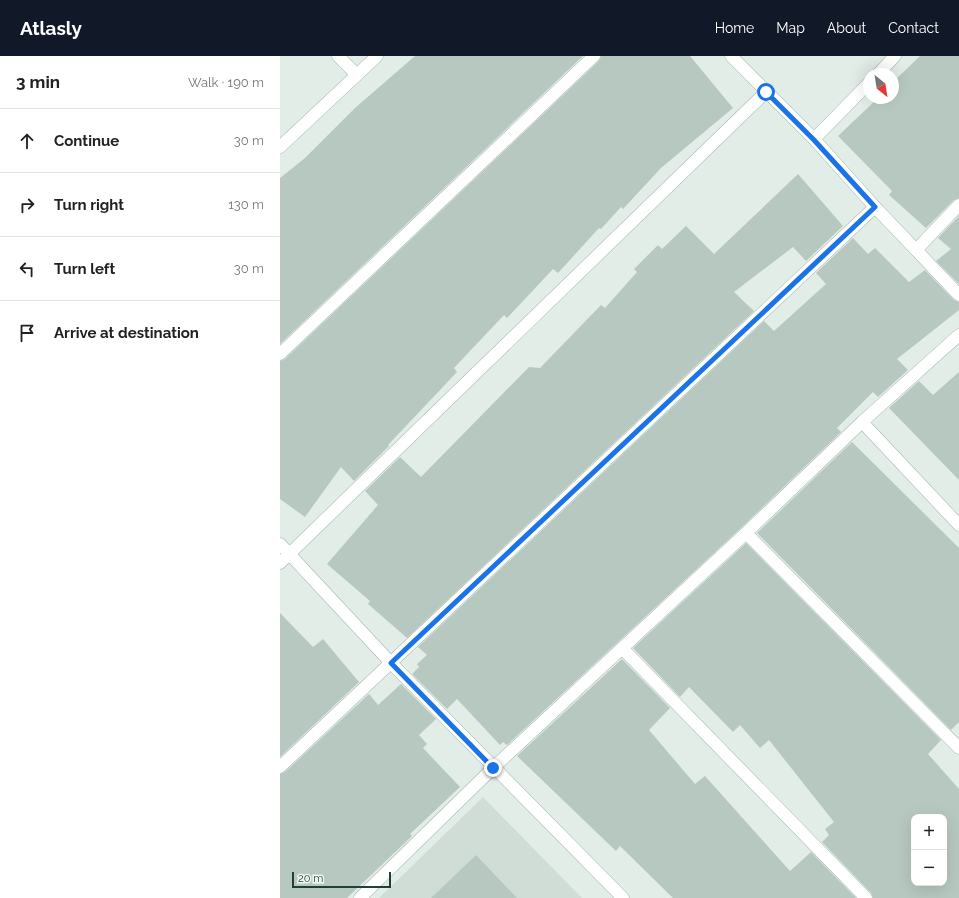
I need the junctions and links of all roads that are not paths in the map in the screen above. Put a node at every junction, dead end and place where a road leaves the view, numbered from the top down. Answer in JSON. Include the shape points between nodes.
{"nodes":[{"id":1,"x":338,"y":56,"type":"edge"},
{"id":2,"x":377,"y":56,"type":"edge"},
{"id":3,"x":594,"y":56,"type":"edge"},
{"id":4,"x":731,"y":56,"type":"edge"},
{"id":5,"x":895,"y":56,"type":"edge"},
{"id":6,"x":884,"y":68,"type":"edge"},
{"id":7,"x":357,"y":75,"type":"junction"},
{"id":8,"x":863,"y":89,"type":"edge"},
{"id":9,"x":766,"y":92,"type":"junction"},
{"id":10,"x":814,"y":140,"type":"junction"},
{"id":11,"x":280,"y":147,"type":"edge"},
{"id":12,"x":959,"y":205,"type":"edge"},
{"id":13,"x":875,"y":207,"type":"junction"},
{"id":14,"x":916,"y":250,"type":"junction"},
{"id":15,"x":959,"y":295,"type":"edge"},
{"id":16,"x":959,"y":335,"type":"edge"},
{"id":17,"x":280,"y":354,"type":"edge"},
{"id":18,"x":862,"y":422,"type":"junction"},
{"id":19,"x":959,"y":525,"type":"edge"},
{"id":20,"x":746,"y":533,"type":"junction"},
{"id":21,"x":280,"y":544,"type":"edge"},
{"id":22,"x":289,"y":554,"type":"junction"},
{"id":23,"x":280,"y":563,"type":"edge"},
{"id":24,"x":622,"y":648,"type":"junction"},
{"id":25,"x":391,"y":663,"type":"junction"},
{"id":26,"x":959,"y":748,"type":"edge"},
{"id":27,"x":280,"y":767,"type":"edge"},
{"id":28,"x":493,"y":768,"type":"junction"},
{"id":29,"x":360,"y":898,"type":"edge"},
{"id":30,"x":624,"y":898,"type":"edge"},
{"id":31,"x":866,"y":898,"type":"edge"}],
"edges":[{"from":1,"to":7,"type":"street"},
{"from":2,"to":7,"type":"street"},
{"from":3,"to":17,"type":"street"},
{"from":4,"to":9,"type":"street"},
{"from":5,"to":6,"type":"street"},
{"from":7,"to":11,"type":"street"},
{"from":8,"to":10,"type":"street"},
{"from":9,"to":10,"type":"street"},
{"from":9,"to":22,"type":"street"},
{"from":10,"to":13,"type":"street"},
{"from":12,"to":14,"type":"street"},
{"from":13,"to":14,"type":"street"},
{"from":13,"to":25,"type":"street"},
{"from":14,"to":15,"type":"street"},
{"from":16,"to":18,"type":"street"},
{"from":18,"to":19,"type":"street"},
{"from":18,"to":20,"type":"street"},
{"from":20,"to":24,"type":"street"},
{"from":20,"to":26,"type":"street"},
{"from":21,"to":22,"type":"street"},
{"from":22,"to":23,"type":"street"},
{"from":22,"to":25,"type":"street"},
{"from":24,"to":28,"type":"street"},
{"from":24,"to":31,"type":"street"},
{"from":25,"to":27,"type":"street"},
{"from":25,"to":28,"type":"street"},
{"from":28,"to":29,"type":"street"},
{"from":28,"to":30,"type":"street"}]}
